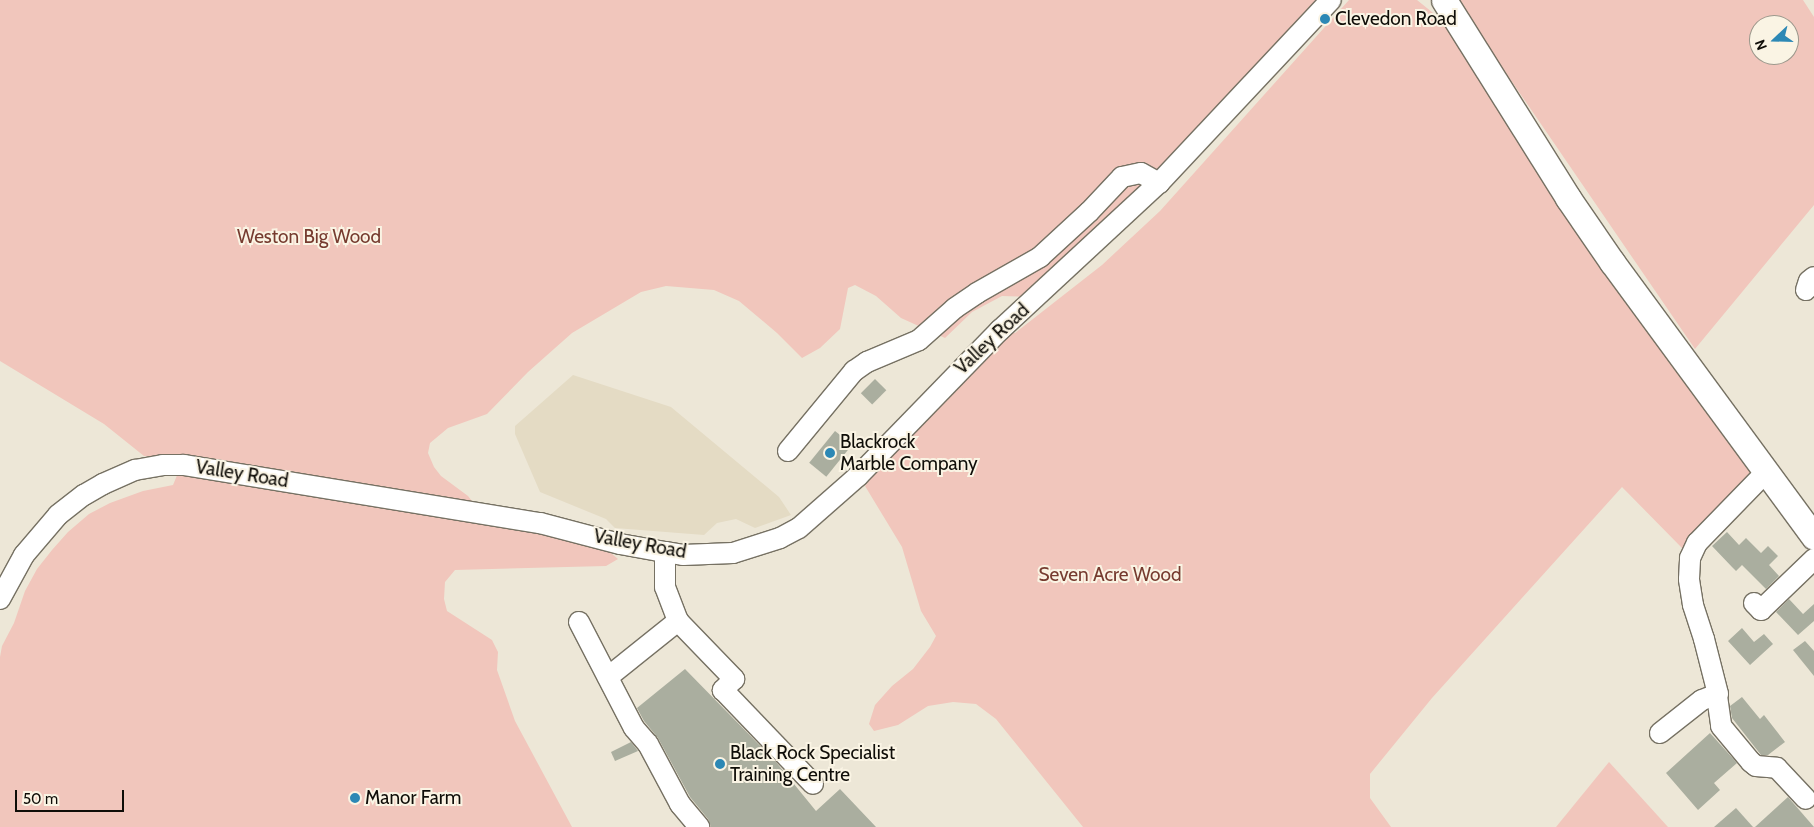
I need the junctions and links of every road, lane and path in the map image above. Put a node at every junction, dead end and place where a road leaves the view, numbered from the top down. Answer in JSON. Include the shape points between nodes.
{"nodes":[{"id":1,"x":1331,"y":0,"type":"edge"},
{"id":2,"x":1444,"y":0,"type":"edge"},
{"id":3,"x":1159,"y":183,"type":"junction"},
{"id":4,"x":788,"y":452,"type":"dead end"},
{"id":5,"x":1765,"y":473,"type":"junction"},
{"id":6,"x":1811,"y":525,"type":"edge"},
{"id":7,"x":665,"y":552,"type":"junction"},
{"id":8,"x":1814,"y":559,"type":"edge"},
{"id":9,"x":0,"y":599,"type":"edge"},
{"id":10,"x":1754,"y":602,"type":"dead end"},
{"id":11,"x":678,"y":621,"type":"junction"},
{"id":12,"x":580,"y":622,"type":"dead end"},
{"id":13,"x":608,"y":676,"type":"junction"},
{"id":14,"x":1717,"y":696,"type":"junction"},
{"id":15,"x":1660,"y":733,"type":"dead end"},
{"id":16,"x":813,"y":784,"type":"dead end"},
{"id":17,"x":1806,"y":799,"type":"dead end"},
{"id":18,"x":699,"y":827,"type":"edge"}],
"edges":[{"from":1,"to":3,"type":"street","name":"Valley Road"},
{"from":2,"to":5,"type":"main road","via":[[1606,254]]},
{"from":3,"to":4,"type":"street","via":[[1141,173],[1122,177],[1040,257],[955,308],[919,340],[854,371]]},
{"from":3,"to":7,"type":"street","name":"Valley Road","via":[[1000,330],[858,476],[799,528],[780,538],[733,553],[684,555]]},
{"from":5,"to":6,"type":"main road"},
{"from":5,"to":14,"type":"street","via":[[1697,543],[1690,558],[1690,589],[1719,689]]},
{"from":7,"to":9,"type":"street","name":"Valley Road","via":[[540,523],[193,466],[164,465],[136,470],[103,484],[84,494],[58,515],[24,555]]},
{"from":7,"to":11,"type":"street","via":[[665,586]]},
{"from":8,"to":10,"type":"street","via":[[1761,610]]},
{"from":11,"to":13,"type":"street"},
{"from":11,"to":16,"type":"street","via":[[734,679],[723,690]]},
{"from":12,"to":13,"type":"street"},
{"from":13,"to":18,"type":"street","via":[[634,728],[648,744],[680,804]]},
{"from":14,"to":15,"type":"street","via":[[1702,700]]},
{"from":14,"to":17,"type":"street","via":[[1721,726],[1751,762],[1756,766],[1777,768]]}]}
